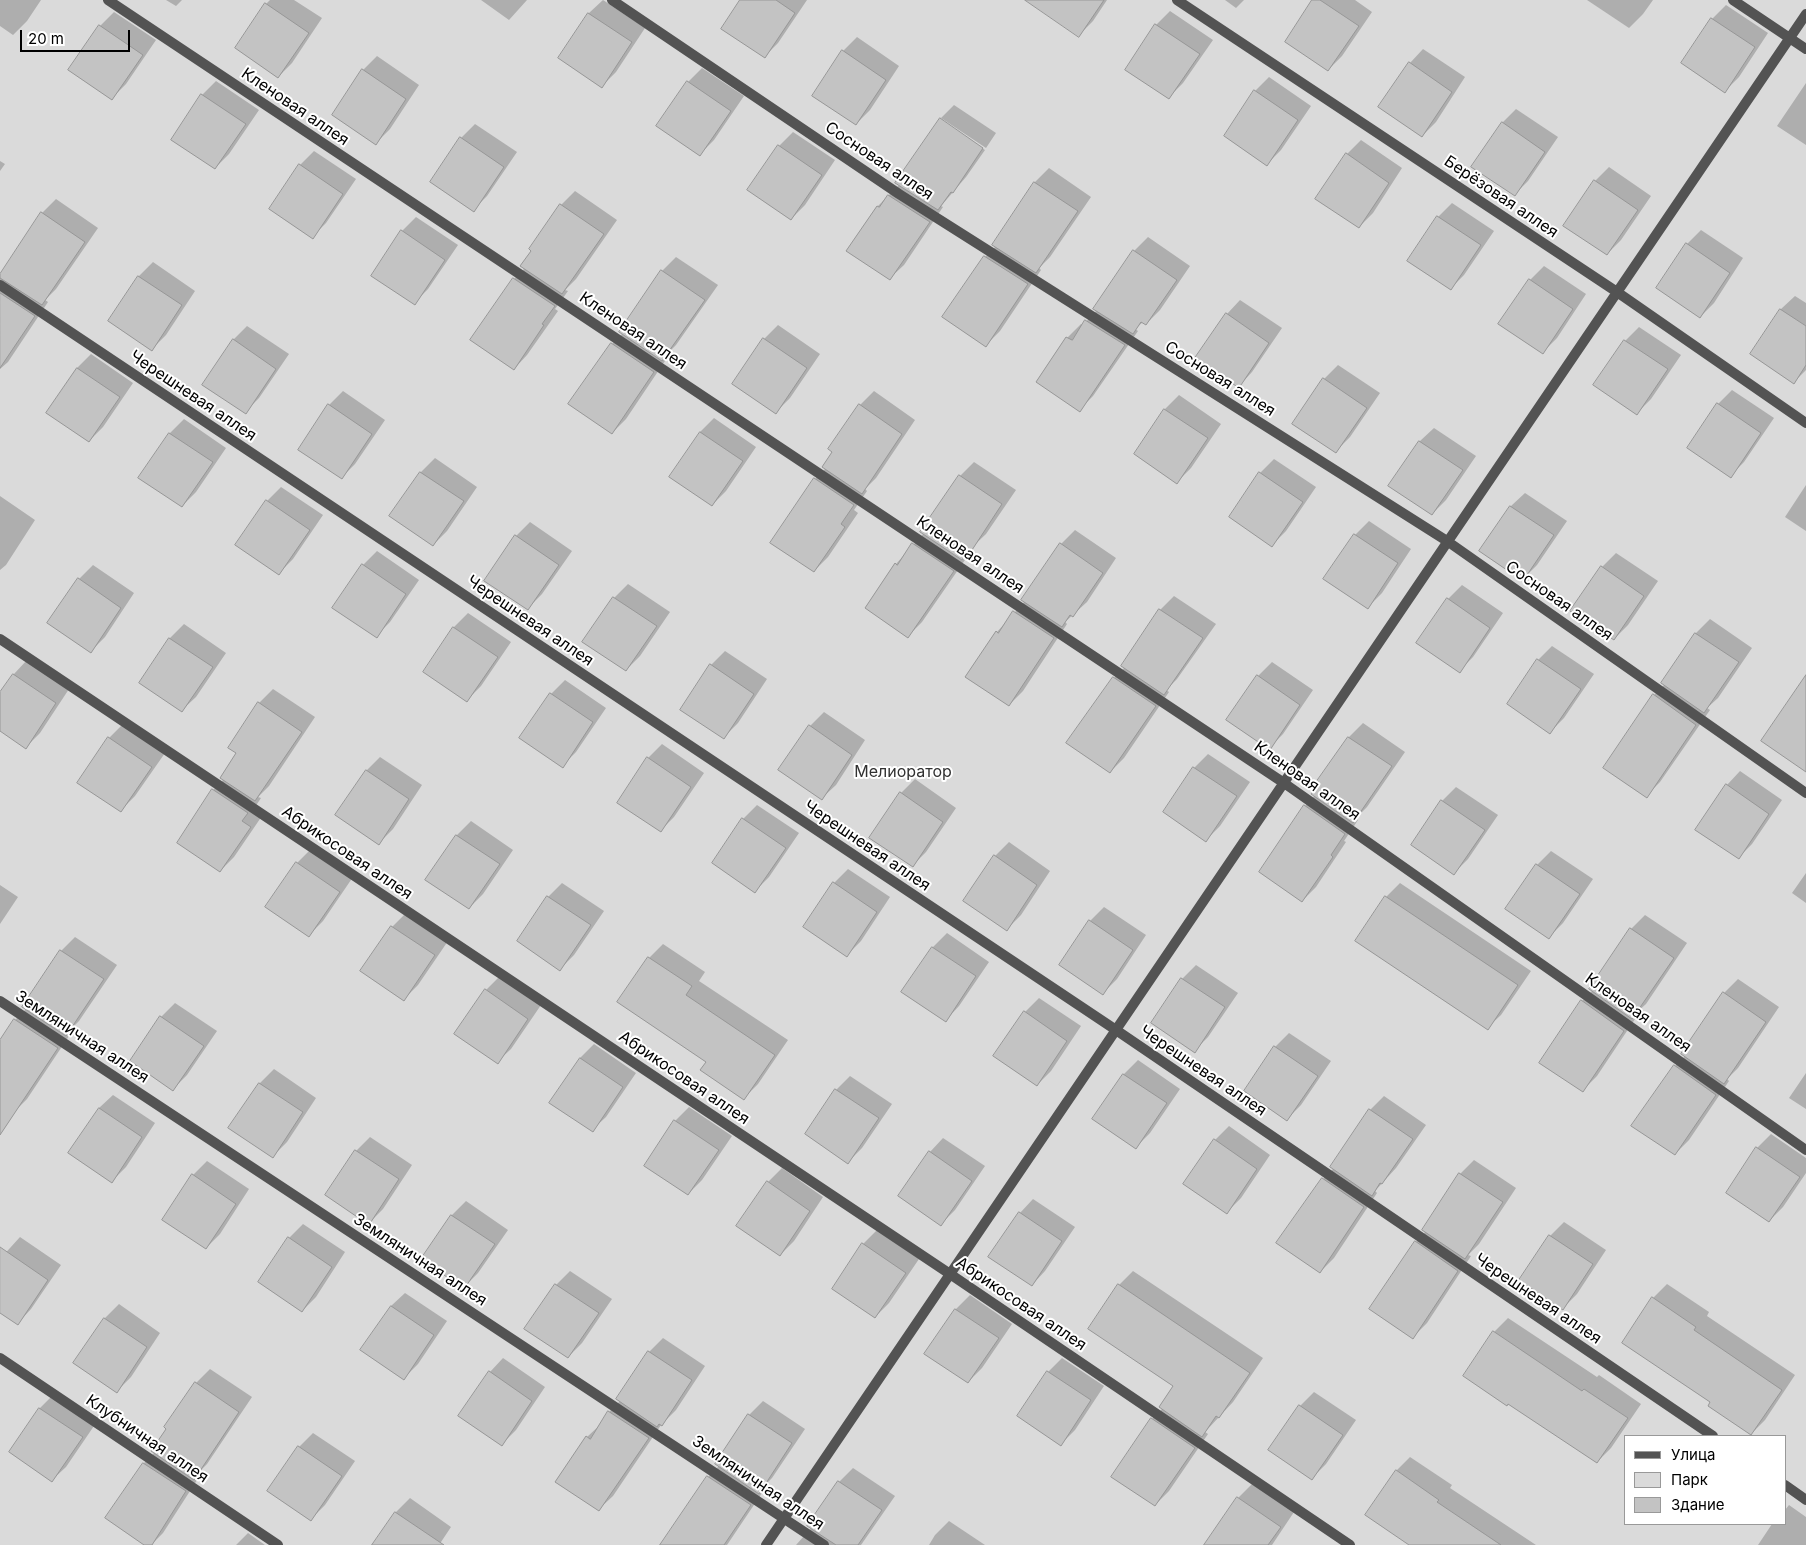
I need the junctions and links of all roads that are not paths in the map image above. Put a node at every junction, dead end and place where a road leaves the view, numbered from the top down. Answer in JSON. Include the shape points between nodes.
{"nodes":[{"id":1,"x":108,"y":0,"type":"edge"},
{"id":2,"x":612,"y":0,"type":"edge"},
{"id":3,"x":1177,"y":0,"type":"edge"},
{"id":4,"x":1733,"y":0,"type":"edge"},
{"id":5,"x":1806,"y":14,"type":"edge"},
{"id":6,"x":1790,"y":38,"type":"junction"},
{"id":7,"x":1806,"y":49,"type":"edge"},
{"id":8,"x":0,"y":285,"type":"edge"},
{"id":9,"x":1616,"y":292,"type":"junction"},
{"id":10,"x":1806,"y":423,"type":"edge"},
{"id":11,"x":1448,"y":541,"type":"junction"},
{"id":12,"x":0,"y":639,"type":"edge"},
{"id":13,"x":1284,"y":782,"type":"junction"},
{"id":14,"x":1806,"y":793,"type":"edge"},
{"id":15,"x":0,"y":1001,"type":"edge"},
{"id":16,"x":1116,"y":1030,"type":"junction"},
{"id":17,"x":1806,"y":1150,"type":"edge"},
{"id":18,"x":950,"y":1274,"type":"junction"},
{"id":19,"x":0,"y":1358,"type":"edge"},
{"id":20,"x":1712,"y":1435,"type":"edge"},
{"id":21,"x":1786,"y":1486,"type":"edge"},
{"id":22,"x":1806,"y":1500,"type":"edge"},
{"id":23,"x":784,"y":1518,"type":"junction"},
{"id":24,"x":278,"y":1545,"type":"edge"},
{"id":25,"x":766,"y":1545,"type":"edge"},
{"id":26,"x":824,"y":1545,"type":"edge"},
{"id":27,"x":1350,"y":1545,"type":"edge"}],
"edges":[{"from":1,"to":13,"type":"street","name":"Кленовая аллея"},
{"from":2,"to":11,"type":"street","name":"Сосновая аллея","via":[[899,194]]},
{"from":3,"to":9,"type":"street","name":"Берёзовая аллея"},
{"from":4,"to":6,"type":"street"},
{"from":5,"to":6,"type":"street"},
{"from":6,"to":7,"type":"street"},
{"from":6,"to":9,"type":"street"},
{"from":8,"to":16,"type":"street","name":"Черешневая аллея"},
{"from":9,"to":10,"type":"street","name":"Берёзовая аллея"},
{"from":9,"to":11,"type":"street"},
{"from":11,"to":13,"type":"street"},
{"from":11,"to":14,"type":"street","name":"Сосновая аллея"},
{"from":12,"to":18,"type":"street","name":"Абрикосовая аллея"},
{"from":13,"to":16,"type":"street"},
{"from":13,"to":17,"type":"street","name":"Кленовая аллея"},
{"from":15,"to":23,"type":"street","name":"Земляничная аллея"},
{"from":16,"to":18,"type":"street"},
{"from":16,"to":20,"type":"street","name":"Черешневая аллея"},
{"from":18,"to":23,"type":"street"},
{"from":18,"to":27,"type":"street","name":"Абрикосовая аллея"},
{"from":19,"to":24,"type":"street","name":"Клубничная аллея"},
{"from":21,"to":22,"type":"street"},
{"from":23,"to":25,"type":"street"},
{"from":23,"to":26,"type":"street","name":"Земляничная аллея"}]}
